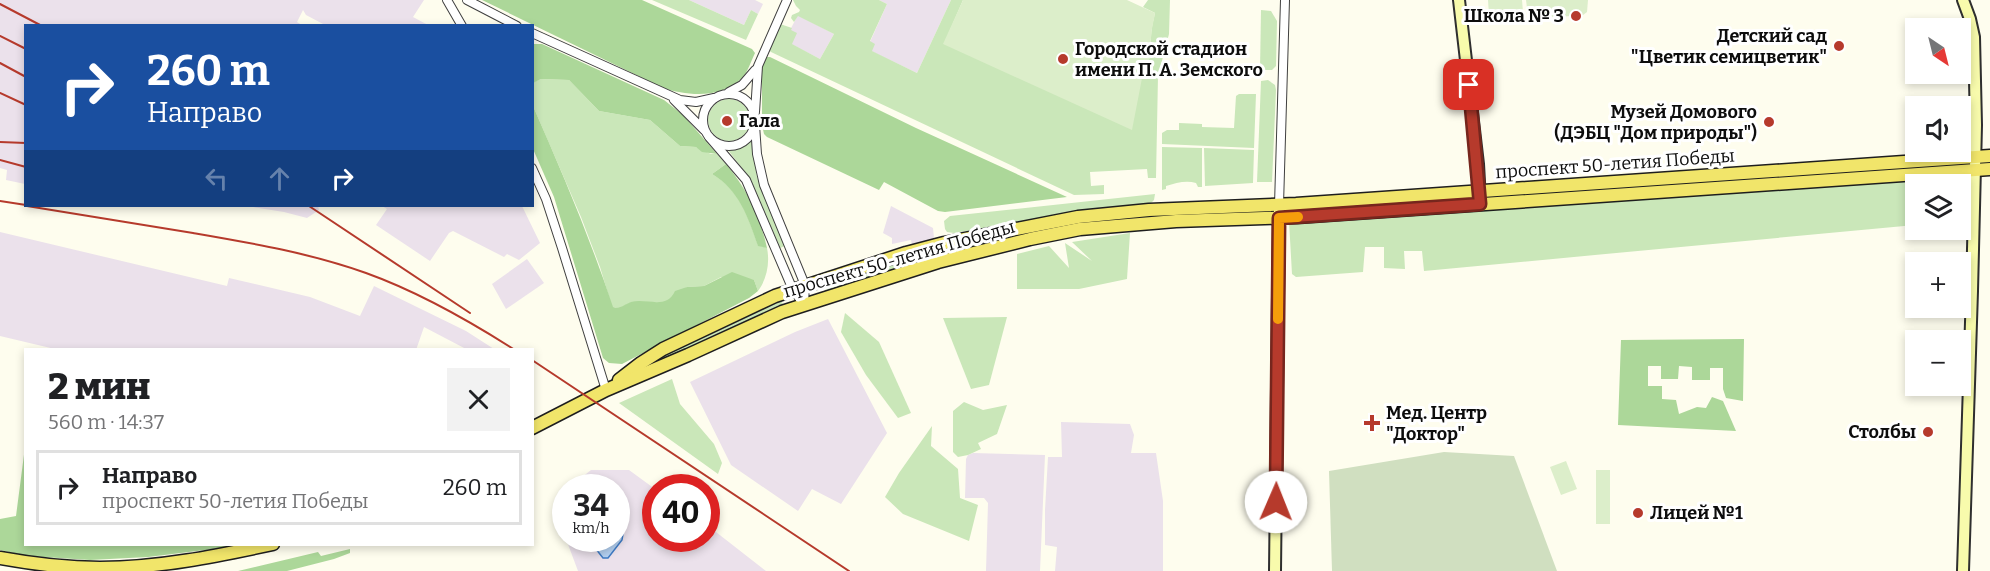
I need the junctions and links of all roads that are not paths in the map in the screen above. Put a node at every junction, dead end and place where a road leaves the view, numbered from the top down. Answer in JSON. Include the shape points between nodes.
{"nodes":[{"id":1,"x":447,"y":0,"type":"edge"},
{"id":2,"x":467,"y":0,"type":"edge"},
{"id":3,"x":787,"y":0,"type":"edge"},
{"id":4,"x":1285,"y":0,"type":"edge"},
{"id":5,"x":1459,"y":0,"type":"edge"},
{"id":6,"x":1963,"y":0,"type":"edge"},
{"id":7,"x":461,"y":24,"type":"edge"},
{"id":8,"x":513,"y":24,"type":"edge"},
{"id":9,"x":534,"y":34,"type":"edge"},
{"id":10,"x":758,"y":66,"type":"junction"},
{"id":11,"x":724,"y":94,"type":"junction"},
{"id":12,"x":668,"y":96,"type":"junction"},
{"id":13,"x":714,"y":98,"type":"junction"},
{"id":14,"x":755,"y":114,"type":"junction"},
{"id":15,"x":755,"y":125,"type":"junction"},
{"id":16,"x":707,"y":135,"type":"junction"},
{"id":17,"x":1990,"y":156,"type":"edge"},
{"id":18,"x":1975,"y":163,"type":"junction"},
{"id":19,"x":1990,"y":169,"type":"edge"},
{"id":20,"x":534,"y":172,"type":"edge"},
{"id":21,"x":1480,"y":198,"type":"junction"},
{"id":22,"x":1279,"y":211,"type":"junction"},
{"id":23,"x":799,"y":287,"type":"junction"},
{"id":24,"x":804,"y":304,"type":"junction"},
{"id":25,"x":606,"y":390,"type":"junction"},
{"id":26,"x":534,"y":427,"type":"edge"},
{"id":27,"x":263,"y":546,"type":"edge"},
{"id":28,"x":0,"y":558,"type":"edge"},
{"id":29,"x":50,"y":568,"type":"edge"},
{"id":30,"x":1275,"y":571,"type":"edge"},
{"id":31,"x":1963,"y":571,"type":"edge"}],
"edges":[{"from":1,"to":7,"type":"street"},
{"from":2,"to":8,"type":"street"},
{"from":3,"to":10,"type":"street"},
{"from":4,"to":22,"type":"street"},
{"from":5,"to":21,"type":"street"},
{"from":6,"to":18,"type":"street","via":[[1974,37]]},
{"from":9,"to":12,"type":"street"},
{"from":10,"to":11,"type":"street","via":[[742,86]]},
{"from":10,"to":14,"type":"street"},
{"from":11,"to":13,"type":"street"},
{"from":11,"to":14,"type":"street","via":[[743,97]]},
{"from":12,"to":13,"type":"street","via":[[688,102]]},
{"from":12,"to":16,"type":"street"},
{"from":13,"to":16,"type":"street","via":[[703,115]]},
{"from":14,"to":15,"type":"street"},
{"from":15,"to":16,"type":"street","via":[[751,135],[734,146],[724,146]]},
{"from":15,"to":23,"type":"street","via":[[764,185]]},
{"from":16,"to":23,"type":"street","via":[[741,172]]},
{"from":17,"to":18,"type":"main road","name":"проспект 50-летия Победы"},
{"from":18,"to":19,"type":"main road","name":"проспект 50-летия Победы"},
{"from":18,"to":21,"type":"main road","name":"проспект 50-летия Победы"},
{"from":18,"to":31,"type":"street"},
{"from":20,"to":25,"type":"street","via":[[546,199]]},
{"from":21,"to":22,"type":"main road","name":"проспект 50-летия Победы"},
{"from":22,"to":23,"type":"main road","name":"проспект 50-летия Победы","via":[[1149,210],[1078,217],[952,241]]},
{"from":22,"to":24,"type":"main road","name":"проспект 50-летия Победы","via":[[1080,229],[938,262]]},
{"from":22,"to":30,"type":"street"},
{"from":23,"to":24,"type":"street"},
{"from":23,"to":24,"type":"street"},
{"from":23,"to":25,"type":"main road","name":"проспект 50-летия Победы","via":[[663,349]]},
{"from":24,"to":25,"type":"main road","name":"проспект 50-летия Победы"},
{"from":25,"to":26,"type":"main road"},
{"from":27,"to":29,"type":"main road","via":[[134,567]]},
{"from":28,"to":29,"type":"main road"}]}
